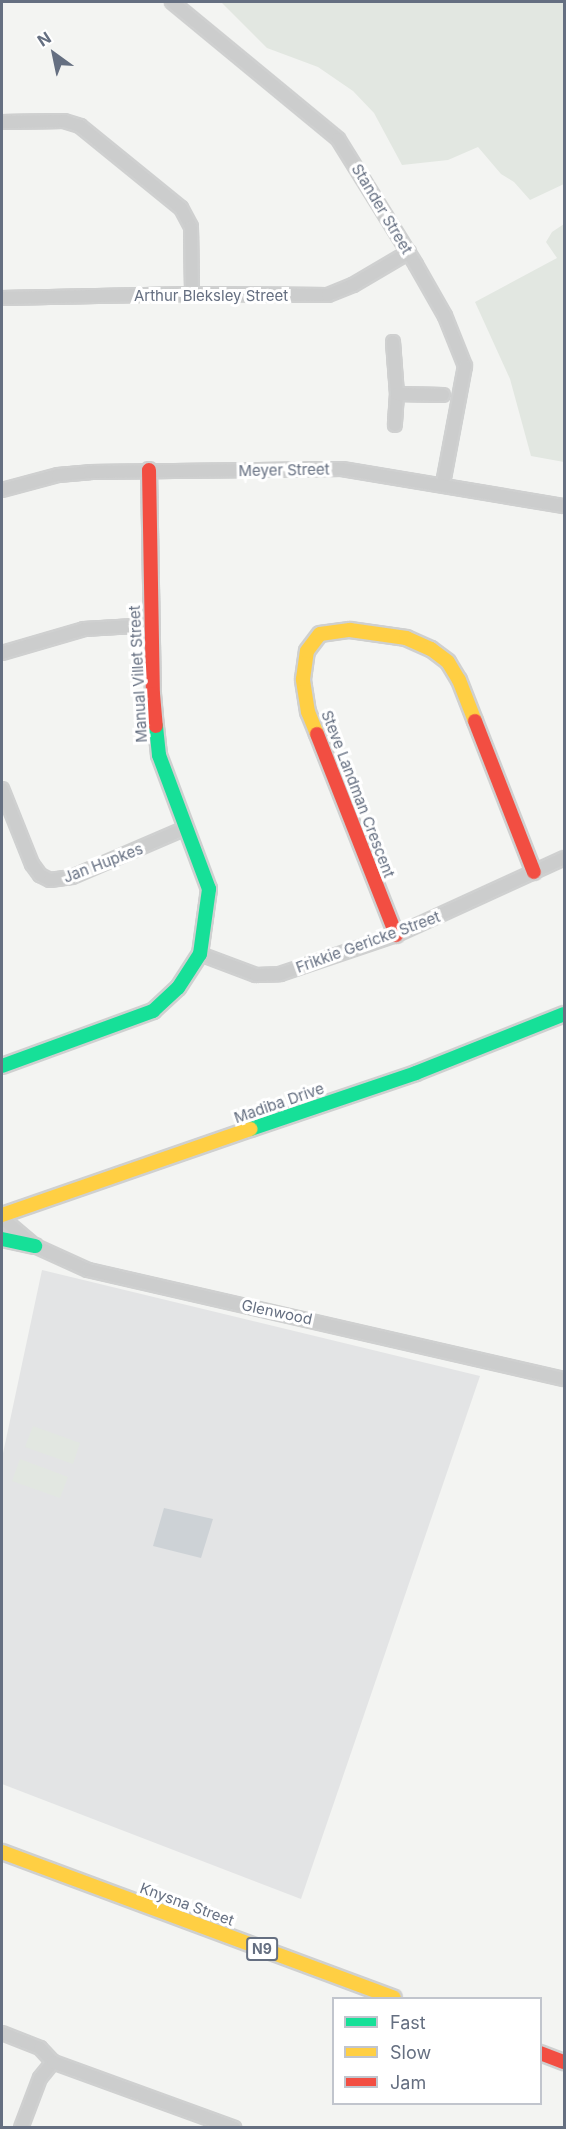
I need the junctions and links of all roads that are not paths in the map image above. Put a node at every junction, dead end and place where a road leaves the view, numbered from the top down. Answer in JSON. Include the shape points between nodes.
{"nodes":[{"id":1,"x":172,"y":2,"type":"edge"},
{"id":2,"x":2,"y":122,"type":"edge"},
{"id":3,"x":409,"y":252,"type":"junction"},
{"id":4,"x":192,"y":294,"type":"junction"},
{"id":5,"x":2,"y":298,"type":"edge"},
{"id":6,"x":393,"y":342,"type":"dead end"},
{"id":7,"x":397,"y":394,"type":"junction"},
{"id":8,"x":443,"y":395,"type":"dead end"},
{"id":9,"x":395,"y":424,"type":"dead end"},
{"id":10,"x":149,"y":470,"type":"junction"},
{"id":11,"x":443,"y":484,"type":"junction"},
{"id":12,"x":2,"y":490,"type":"edge"},
{"id":13,"x":564,"y":506,"type":"edge"},
{"id":14,"x":151,"y":625,"type":"junction"},
{"id":15,"x":2,"y":653,"type":"edge"},
{"id":16,"x":2,"y":789,"type":"edge"},
{"id":17,"x":186,"y":828,"type":"junction"},
{"id":18,"x":564,"y":858,"type":"edge"},
{"id":19,"x":534,"y":872,"type":"junction"},
{"id":20,"x":396,"y":935,"type":"junction"},
{"id":21,"x":200,"y":954,"type":"junction"},
{"id":22,"x":564,"y":1014,"type":"edge"},
{"id":23,"x":2,"y":1066,"type":"edge"},
{"id":24,"x":2,"y":1217,"type":"edge"},
{"id":25,"x":2,"y":1239,"type":"edge"},
{"id":26,"x":34,"y":1246,"type":"junction"},
{"id":27,"x":564,"y":1379,"type":"edge"},
{"id":28,"x":2,"y":1852,"type":"edge"},
{"id":29,"x":391,"y":1997,"type":"edge"},
{"id":30,"x":2,"y":2032,"type":"edge"},
{"id":31,"x":542,"y":2054,"type":"edge"},
{"id":32,"x":53,"y":2061,"type":"junction"},
{"id":33,"x":564,"y":2062,"type":"edge"},
{"id":34,"x":21,"y":2127,"type":"edge"},
{"id":35,"x":234,"y":2127,"type":"edge"}],
"edges":[{"from":1,"to":3,"type":"street","name":"Stander Street","via":[[338,139]]},
{"from":2,"to":4,"type":"street","via":[[64,121],[80,126],[181,208],[191,227]]},
{"from":3,"to":4,"type":"street","name":"Arthur Bleksley Street","via":[[328,295]]},
{"from":3,"to":11,"type":"street","name":"Stander Street","via":[[445,316],[465,366]]},
{"from":4,"to":5,"type":"street","name":"Arthur Bleksley Street"},
{"from":6,"to":7,"type":"street"},
{"from":7,"to":8,"type":"street"},
{"from":7,"to":9,"type":"street"},
{"from":10,"to":11,"type":"street","name":"Meyer Street","via":[[342,469]]},
{"from":10,"to":12,"type":"street","name":"Meyer Street","via":[[57,475]]},
{"from":10,"to":14,"type":"main road","name":"Manual Villet Street"},
{"from":11,"to":13,"type":"street","name":"Meyer Street"},
{"from":14,"to":15,"type":"street","via":[[84,629]]},
{"from":14,"to":17,"type":"main road","name":"Manual Villet Street","via":[[159,754]]},
{"from":16,"to":17,"type":"street","name":"Jan Hupkes","via":[[32,864],[50,880],[72,877]]},
{"from":17,"to":21,"type":"main road","name":"Manual Villet Street","via":[[209,889]]},
{"from":18,"to":19,"type":"street","name":"Frikkie Gericke Street"},
{"from":19,"to":20,"type":"street","name":"Frikkie Gericke Street"},
{"from":19,"to":20,"type":"main road","name":"Steve Landman Crescent","via":[[459,680],[448,662],[406,638],[350,630],[320,634],[307,651],[303,679],[308,712]]},
{"from":20,"to":21,"type":"street","name":"Frikkie Gericke Street","via":[[269,976],[240,970]]},
{"from":21,"to":23,"type":"main road","name":"Manual Villet Street","via":[[173,994],[153,1011]]},
{"from":22,"to":24,"type":"main road","name":"Madiba Drive","via":[[456,1059]]},
{"from":24,"to":26,"type":"street","name":"Glenwood"},
{"from":25,"to":26,"type":"main road"},
{"from":26,"to":27,"type":"street","name":"Glenwood","via":[[79,1267],[138,1283]]},
{"from":28,"to":29,"type":"main road","name":"Knysna Street","number":"N9"},
{"from":30,"to":32,"type":"street","via":[[40,2048]]},
{"from":31,"to":33,"type":"main road"},
{"from":32,"to":34,"type":"street","via":[[40,2078]]},
{"from":32,"to":35,"type":"street"}]}
